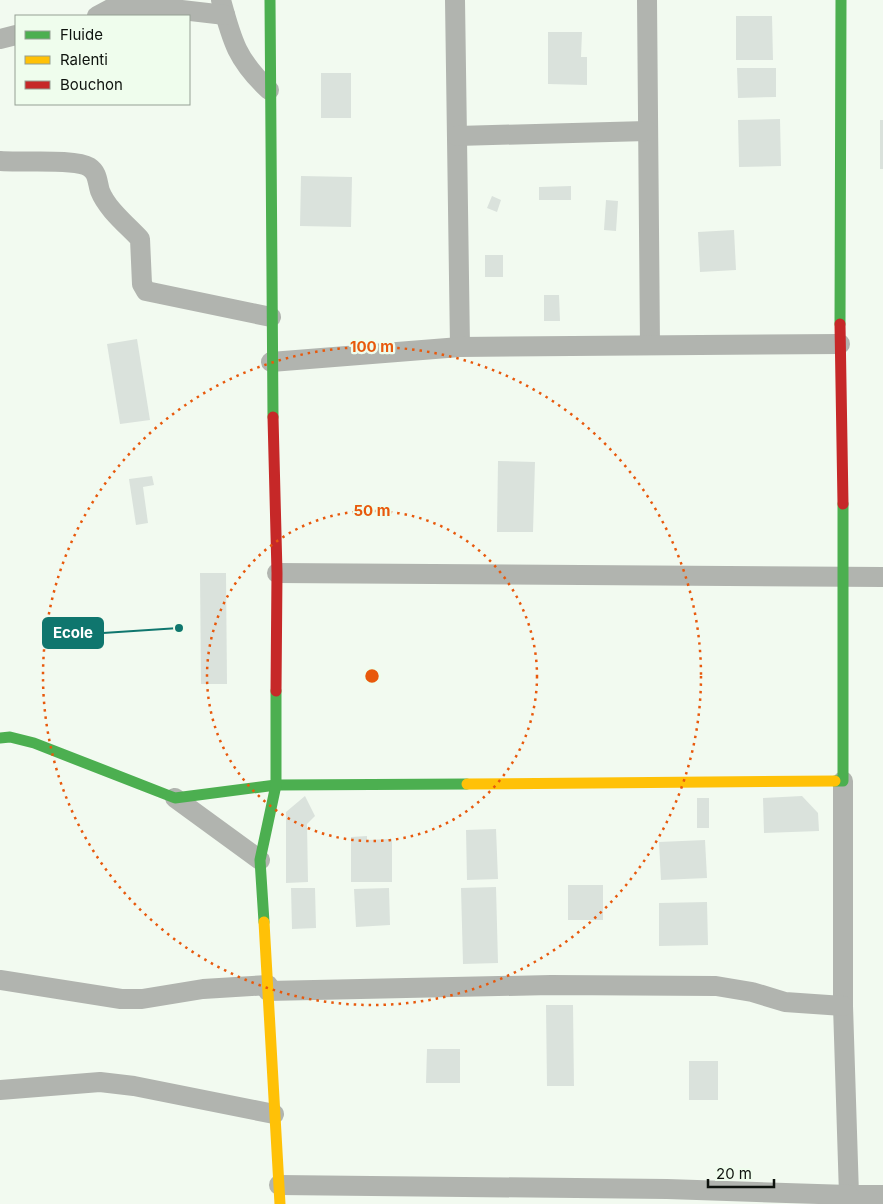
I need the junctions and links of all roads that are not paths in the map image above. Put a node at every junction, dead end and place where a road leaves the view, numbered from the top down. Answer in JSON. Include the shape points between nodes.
{"nodes":[{"id":1,"x":270,"y":0,"type":"edge"},
{"id":2,"x":455,"y":0,"type":"edge"},
{"id":3,"x":647,"y":0,"type":"edge"},
{"id":4,"x":841,"y":0,"type":"edge"},
{"id":5,"x":223,"y":7,"type":"edge"},
{"id":6,"x":99,"y":15,"type":"edge"},
{"id":7,"x":15,"y":35,"type":"edge"},
{"id":8,"x":0,"y":39,"type":"edge"},
{"id":9,"x":269,"y":90,"type":"junction"},
{"id":10,"x":648,"y":131,"type":"junction"},
{"id":11,"x":457,"y":136,"type":"junction"},
{"id":12,"x":0,"y":161,"type":"edge"},
{"id":13,"x":271,"y":317,"type":"junction"},
{"id":14,"x":840,"y":344,"type":"junction"},
{"id":15,"x":650,"y":345,"type":"junction"},
{"id":16,"x":460,"y":347,"type":"junction"},
{"id":17,"x":271,"y":362,"type":"junction"},
{"id":18,"x":277,"y":574,"type":"junction"},
{"id":19,"x":845,"y":577,"type":"junction"},
{"id":20,"x":883,"y":577,"type":"edge"},
{"id":21,"x":0,"y":738,"type":"edge"},
{"id":22,"x":843,"y":781,"type":"junction"},
{"id":23,"x":276,"y":785,"type":"junction"},
{"id":24,"x":174,"y":798,"type":"junction"},
{"id":25,"x":260,"y":860,"type":"junction"},
{"id":26,"x":0,"y":980,"type":"edge"},
{"id":27,"x":268,"y":988,"type":"junction"},
{"id":28,"x":843,"y":1006,"type":"junction"},
{"id":29,"x":0,"y":1090,"type":"edge"},
{"id":30,"x":274,"y":1114,"type":"junction"},
{"id":31,"x":883,"y":1194,"type":"edge"},
{"id":32,"x":279,"y":1195,"type":"edge"},
{"id":33,"x":667,"y":1196,"type":"edge"},
{"id":34,"x":849,"y":1199,"type":"edge"}],
"edges":[{"from":1,"to":9,"type":"street"},
{"from":2,"to":11,"type":"street"},
{"from":3,"to":10,"type":"street"},
{"from":4,"to":14,"type":"street"},
{"from":5,"to":6,"type":"street","via":[[116,6]]},
{"from":5,"to":9,"type":"street","via":[[236,50],[246,67]]},
{"from":7,"to":8,"type":"street"},
{"from":9,"to":13,"type":"street"},
{"from":10,"to":11,"type":"street"},
{"from":10,"to":15,"type":"street"},
{"from":11,"to":16,"type":"street"},
{"from":12,"to":13,"type":"street","via":[[76,163],[88,166],[97,174],[101,192],[112,210],[140,239],[142,284],[146,291]]},
{"from":13,"to":17,"type":"street"},
{"from":14,"to":15,"type":"street"},
{"from":14,"to":19,"type":"street"},
{"from":15,"to":16,"type":"street"},
{"from":16,"to":17,"type":"street"},
{"from":17,"to":18,"type":"street"},
{"from":18,"to":19,"type":"street"},
{"from":18,"to":23,"type":"street"},
{"from":19,"to":20,"type":"street"},
{"from":19,"to":22,"type":"street"},
{"from":21,"to":24,"type":"street","via":[[10,737],[50,748]]},
{"from":22,"to":23,"type":"street"},
{"from":22,"to":28,"type":"street"},
{"from":23,"to":24,"type":"street"},
{"from":23,"to":25,"type":"street"},
{"from":24,"to":25,"type":"street"},
{"from":25,"to":27,"type":"street"},
{"from":26,"to":27,"type":"street","via":[[142,999],[203,990]]},
{"from":27,"to":28,"type":"street","via":[[716,986],[786,1002]]},
{"from":27,"to":30,"type":"street"},
{"from":28,"to":34,"type":"street"},
{"from":29,"to":30,"type":"street","via":[[100,1082]]},
{"from":30,"to":32,"type":"street"},
{"from":31,"to":34,"type":"street"},
{"from":32,"to":33,"type":"street"},
{"from":33,"to":34,"type":"street"}]}
